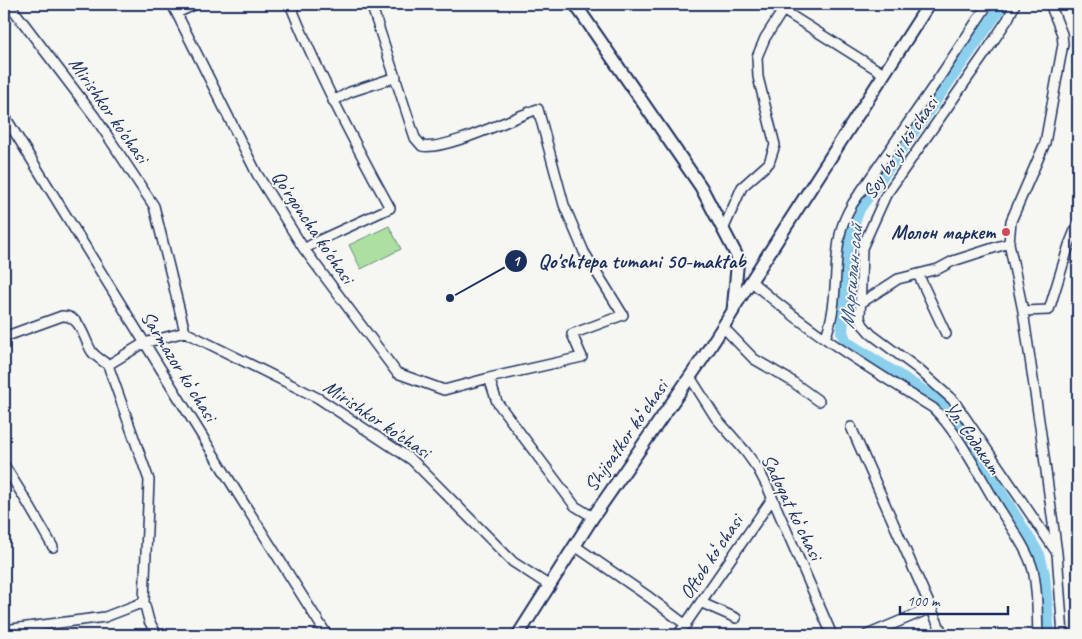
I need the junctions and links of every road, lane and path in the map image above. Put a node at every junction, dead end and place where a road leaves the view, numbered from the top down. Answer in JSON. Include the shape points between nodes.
{"nodes":[{"id":1,"x":10,"y":4,"type":"edge"},
{"id":2,"x":172,"y":4,"type":"edge"},
{"id":3,"x":196,"y":4,"type":"edge"},
{"id":4,"x":290,"y":4,"type":"edge"},
{"id":5,"x":371,"y":4,"type":"edge"},
{"id":6,"x":575,"y":4,"type":"edge"},
{"id":7,"x":773,"y":4,"type":"edge"},
{"id":8,"x":929,"y":4,"type":"edge"},
{"id":9,"x":988,"y":4,"type":"edge"},
{"id":10,"x":1015,"y":4,"type":"edge"},
{"id":11,"x":1050,"y":4,"type":"edge"},
{"id":12,"x":783,"y":10,"type":"junction"},
{"id":13,"x":177,"y":13,"type":"junction"},
{"id":14,"x":884,"y":74,"type":"junction"},
{"id":15,"x":396,"y":77,"type":"junction"},
{"id":16,"x":333,"y":101,"type":"junction"},
{"id":17,"x":4,"y":115,"type":"edge"},
{"id":18,"x":1078,"y":223,"type":"edge"},
{"id":19,"x":723,"y":230,"type":"junction"},
{"id":20,"x":1009,"y":243,"type":"junction"},
{"id":21,"x":304,"y":250,"type":"junction"},
{"id":22,"x":736,"y":254,"type":"junction"},
{"id":23,"x":918,"y":274,"type":"junction"},
{"id":24,"x":752,"y":282,"type":"junction"},
{"id":25,"x":861,"y":303,"type":"junction"},
{"id":26,"x":732,"y":311,"type":"junction"},
{"id":27,"x":1023,"y":311,"type":"junction"},
{"id":28,"x":722,"y":327,"type":"junction"},
{"id":29,"x":184,"y":332,"type":"junction"},
{"id":30,"x":946,"y":334,"type":"dead end"},
{"id":31,"x":4,"y":337,"type":"edge"},
{"id":32,"x":825,"y":338,"type":"junction"},
{"id":33,"x":144,"y":343,"type":"junction"},
{"id":34,"x":108,"y":366,"type":"junction"},
{"id":35,"x":690,"y":377,"type":"junction"},
{"id":36,"x":489,"y":378,"type":"junction"},
{"id":37,"x":819,"y":401,"type":"dead end"},
{"id":38,"x":851,"y":426,"type":"dead end"},
{"id":39,"x":4,"y":465,"type":"edge"},
{"id":40,"x":772,"y":499,"type":"junction"},
{"id":41,"x":593,"y":517,"type":"junction"},
{"id":42,"x":575,"y":546,"type":"junction"},
{"id":43,"x":53,"y":547,"type":"dead end"},
{"id":44,"x":1057,"y":553,"type":"junction"},
{"id":45,"x":550,"y":586,"type":"junction"},
{"id":46,"x":144,"y":602,"type":"junction"},
{"id":47,"x":702,"y":603,"type":"junction"},
{"id":48,"x":931,"y":608,"type":"junction"},
{"id":49,"x":736,"y":618,"type":"dead end"},
{"id":50,"x":686,"y":625,"type":"junction"},
{"id":51,"x":4,"y":630,"type":"edge"},
{"id":52,"x":157,"y":635,"type":"edge"},
{"id":53,"x":327,"y":635,"type":"edge"},
{"id":54,"x":518,"y":635,"type":"edge"},
{"id":55,"x":678,"y":635,"type":"edge"},
{"id":56,"x":832,"y":635,"type":"edge"},
{"id":57,"x":867,"y":635,"type":"edge"},
{"id":58,"x":943,"y":635,"type":"edge"},
{"id":59,"x":1038,"y":635,"type":"edge"},
{"id":60,"x":1063,"y":635,"type":"edge"}],
"edges":[{"from":1,"to":29,"type":"street","name":"Mirishkor ko'chasi","via":[[94,117],[154,206]]},
{"from":2,"to":13,"type":"street","name":"Qo'rgoncha ko'chasi"},
{"from":3,"to":13,"type":"street"},
{"from":4,"to":16,"type":"street"},
{"from":5,"to":15,"type":"street","name":"Qo'rgoncha ko'chasi"},
{"from":6,"to":19,"type":"street","via":[[701,187]]},
{"from":7,"to":12,"type":"street"},
{"from":8,"to":14,"type":"street"},
{"from":9,"to":32,"type":"street","via":[[845,217],[838,246],[833,313]]},
{"from":10,"to":25,"type":"street","name":"Soy boʻyi koʻchasi","via":[[984,55],[886,195],[862,248]]},
{"from":11,"to":20,"type":"street","name":"Soy boʻyi koʻchasi","via":[[1063,44],[1045,143],[1011,221]]},
{"from":12,"to":14,"type":"street"},
{"from":12,"to":19,"type":"street","via":[[757,57],[758,77],[775,145],[769,163],[742,187]]},
{"from":13,"to":21,"type":"street","name":"Qo'rgoncha ko'chasi","via":[[257,174]]},
{"from":14,"to":24,"type":"street"},
{"from":15,"to":16,"type":"street"},
{"from":15,"to":36,"type":"street","name":"Qo'rgoncha ko'chasi","via":[[415,138],[422,146],[431,148],[538,108],[564,205],[584,252],[622,315],[572,334],[582,357]]},
{"from":16,"to":21,"type":"street","via":[[390,208]]},
{"from":17,"to":33,"type":"street","name":"Sarmazor koʻchasi"},
{"from":18,"to":27,"type":"street","via":[[1049,310]]},
{"from":19,"to":22,"type":"street"},
{"from":20,"to":23,"type":"street"},
{"from":20,"to":27,"type":"street","name":"Soy boʻyi koʻchasi"},
{"from":21,"to":36,"type":"street","name":"Qo'rgoncha ko'chasi","via":[[397,373],[444,390]]},
{"from":22,"to":24,"type":"street"},
{"from":22,"to":26,"type":"street","name":"Shijoatkor koʻchasi"},
{"from":23,"to":25,"type":"street","via":[[898,279]]},
{"from":23,"to":30,"type":"street"},
{"from":24,"to":26,"type":"street"},
{"from":24,"to":32,"type":"street","name":"Ул. Содакат"},
{"from":25,"to":44,"type":"street","name":"Soy boʻyi koʻchasi","via":[[863,326],[954,401]]},
{"from":26,"to":28,"type":"street","name":"Shijoatkor koʻchasi"},
{"from":27,"to":44,"type":"street","name":"Soy boʻyi koʻchasi"},
{"from":28,"to":35,"type":"street","name":"Shijoatkor koʻchasi"},
{"from":28,"to":37,"type":"street","via":[[754,359]]},
{"from":29,"to":33,"type":"street"},
{"from":29,"to":45,"type":"street","name":"Mirishkor ko'chasi","via":[[318,398],[412,460],[513,562]]},
{"from":31,"to":34,"type":"street","via":[[66,316],[81,328],[92,352]]},
{"from":32,"to":59,"type":"street","name":"Ул. Содакат","via":[[933,408],[944,420],[1031,565]]},
{"from":33,"to":34,"type":"street"},
{"from":33,"to":53,"type":"street","name":"Sarmazor koʻchasi"},
{"from":34,"to":46,"type":"street","via":[[150,480]]},
{"from":35,"to":40,"type":"street","name":"Sadoqat koʻchasi","via":[[716,418],[758,469]]},
{"from":35,"to":41,"type":"street","name":"Shijoatkor koʻchasi"},
{"from":36,"to":41,"type":"street","via":[[497,402],[575,506]]},
{"from":38,"to":48,"type":"street"},
{"from":39,"to":43,"type":"street"},
{"from":40,"to":47,"type":"street","name":"Oftob koʻchasi"},
{"from":40,"to":56,"type":"street","name":"Sadoqat koʻchasi"},
{"from":41,"to":42,"type":"street","name":"Shijoatkor koʻchasi"},
{"from":42,"to":45,"type":"street","name":"Shijoatkor koʻchasi"},
{"from":42,"to":50,"type":"street"},
{"from":44,"to":60,"type":"street","name":"Soy boʻyi koʻchasi"},
{"from":45,"to":54,"type":"street","name":"Shijoatkor koʻchasi"},
{"from":46,"to":51,"type":"street","via":[[105,617]]},
{"from":46,"to":52,"type":"street"},
{"from":47,"to":49,"type":"street"},
{"from":47,"to":50,"type":"street","name":"Oftob koʻchasi"},
{"from":48,"to":57,"type":"street"},
{"from":48,"to":58,"type":"street"},
{"from":50,"to":55,"type":"street","name":"Oftob koʻchasi"}]}
